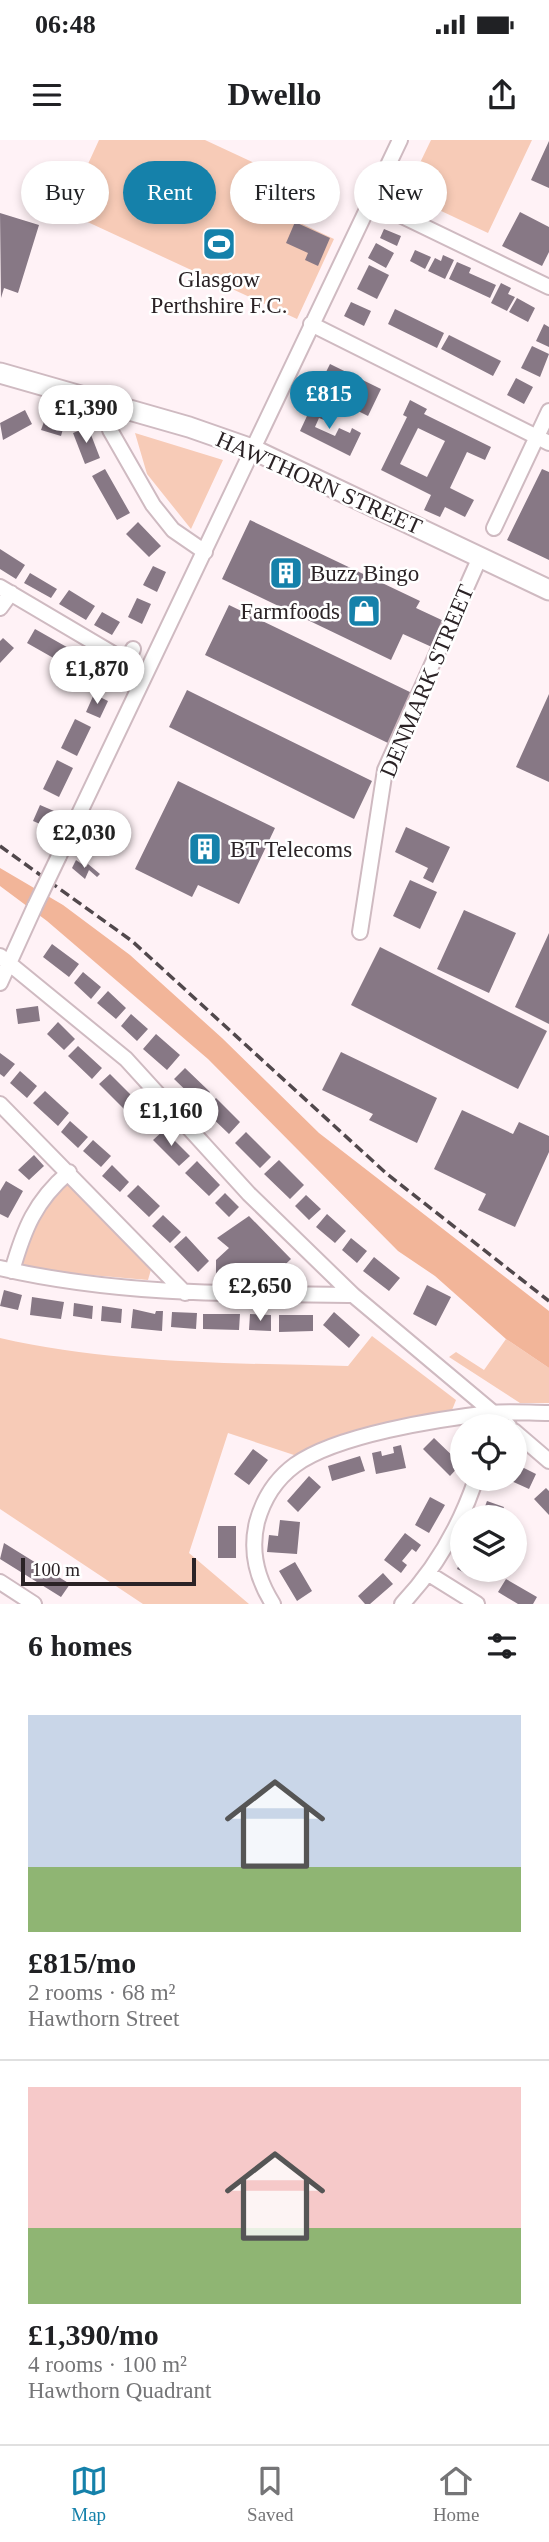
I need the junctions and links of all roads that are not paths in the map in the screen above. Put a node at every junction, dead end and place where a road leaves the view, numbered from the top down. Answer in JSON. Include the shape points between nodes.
{"nodes":[{"id":1,"x":400,"y":140,"type":"edge"},
{"id":2,"x":390,"y":161,"type":"edge"},
{"id":3,"x":360,"y":224,"type":"edge"},
{"id":4,"x":419,"y":224,"type":"edge"},
{"id":5,"x":549,"y":287,"type":"edge"},
{"id":6,"x":311,"y":324,"type":"junction"},
{"id":7,"x":0,"y":373,"type":"edge"},
{"id":8,"x":549,"y":411,"type":"edge"},
{"id":9,"x":110,"y":430,"type":"dead end"},
{"id":10,"x":543,"y":440,"type":"edge"},
{"id":11,"x":252,"y":449,"type":"junction"},
{"id":12,"x":494,"y":528,"type":"dead end"},
{"id":13,"x":205,"y":552,"type":"junction"},
{"id":14,"x":480,"y":557,"type":"junction"},
{"id":15,"x":6,"y":590,"type":"edge"},
{"id":16,"x":549,"y":590,"type":"edge"},
{"id":17,"x":0,"y":608,"type":"edge"},
{"id":18,"x":127,"y":662,"type":"dead end"},
{"id":19,"x":360,"y":932,"type":"dead end"},
{"id":20,"x":5,"y":959,"type":"edge"},
{"id":21,"x":0,"y":982,"type":"edge"},
{"id":22,"x":0,"y":1104,"type":"edge"},
{"id":23,"x":69,"y":1172,"type":"junction"},
{"id":24,"x":6,"y":1270,"type":"edge"},
{"id":25,"x":185,"y":1293,"type":"junction"},
{"id":26,"x":353,"y":1295,"type":"junction"},
{"id":27,"x":549,"y":1413,"type":"edge"},
{"id":28,"x":485,"y":1414,"type":"edge"},
{"id":29,"x":527,"y":1415,"type":"edge"},
{"id":30,"x":450,"y":1421,"type":"edge"},
{"id":31,"x":527,"y":1442,"type":"edge"},
{"id":32,"x":549,"y":1461,"type":"edge"},
{"id":33,"x":471,"y":1491,"type":"edge"},
{"id":34,"x":429,"y":1574,"type":"junction"},
{"id":35,"x":0,"y":1582,"type":"edge"},
{"id":36,"x":34,"y":1604,"type":"edge"},
{"id":37,"x":273,"y":1604,"type":"edge"},
{"id":38,"x":402,"y":1604,"type":"edge"},
{"id":39,"x":477,"y":1604,"type":"edge"}],
"edges":[{"from":1,"to":2,"type":"street"},
{"from":3,"to":6,"type":"street"},
{"from":4,"to":5,"type":"street"},
{"from":6,"to":10,"type":"street"},
{"from":6,"to":11,"type":"street"},
{"from":7,"to":11,"type":"main road","name":"HAWTHORN STREET"},
{"from":8,"to":10,"type":"street"},
{"from":9,"to":13,"type":"street","via":[[159,513],[173,530]]},
{"from":10,"to":12,"type":"street"},
{"from":11,"to":13,"type":"street"},
{"from":11,"to":14,"type":"main road","name":"HAWTHORN STREET"},
{"from":13,"to":20,"type":"street","bridge":true,"via":[[35,906]]},
{"from":14,"to":16,"type":"main road","name":"HAWTHORN STREET"},
{"from":14,"to":19,"type":"street","name":"DENMARK STREET","via":[[385,770]]},
{"from":15,"to":17,"type":"street"},
{"from":15,"to":18,"type":"street"},
{"from":20,"to":21,"type":"street"},
{"from":20,"to":26,"type":"street","via":[[127,1059],[248,1194]]},
{"from":22,"to":23,"type":"street"},
{"from":23,"to":24,"type":"street","via":[[47,1191]]},
{"from":23,"to":25,"type":"street"},
{"from":24,"to":25,"type":"street","via":[[98,1287]]},
{"from":25,"to":26,"type":"street"},
{"from":26,"to":28,"type":"street"},
{"from":27,"to":29,"type":"street"},
{"from":30,"to":37,"type":"street","via":[[339,1444],[311,1455],[281,1477],[260,1511],[254,1543],[254,1560]]},
{"from":31,"to":32,"type":"street"},
{"from":33,"to":34,"type":"street"},
{"from":34,"to":38,"type":"street"},
{"from":34,"to":39,"type":"street"},
{"from":35,"to":36,"type":"street"}]}
